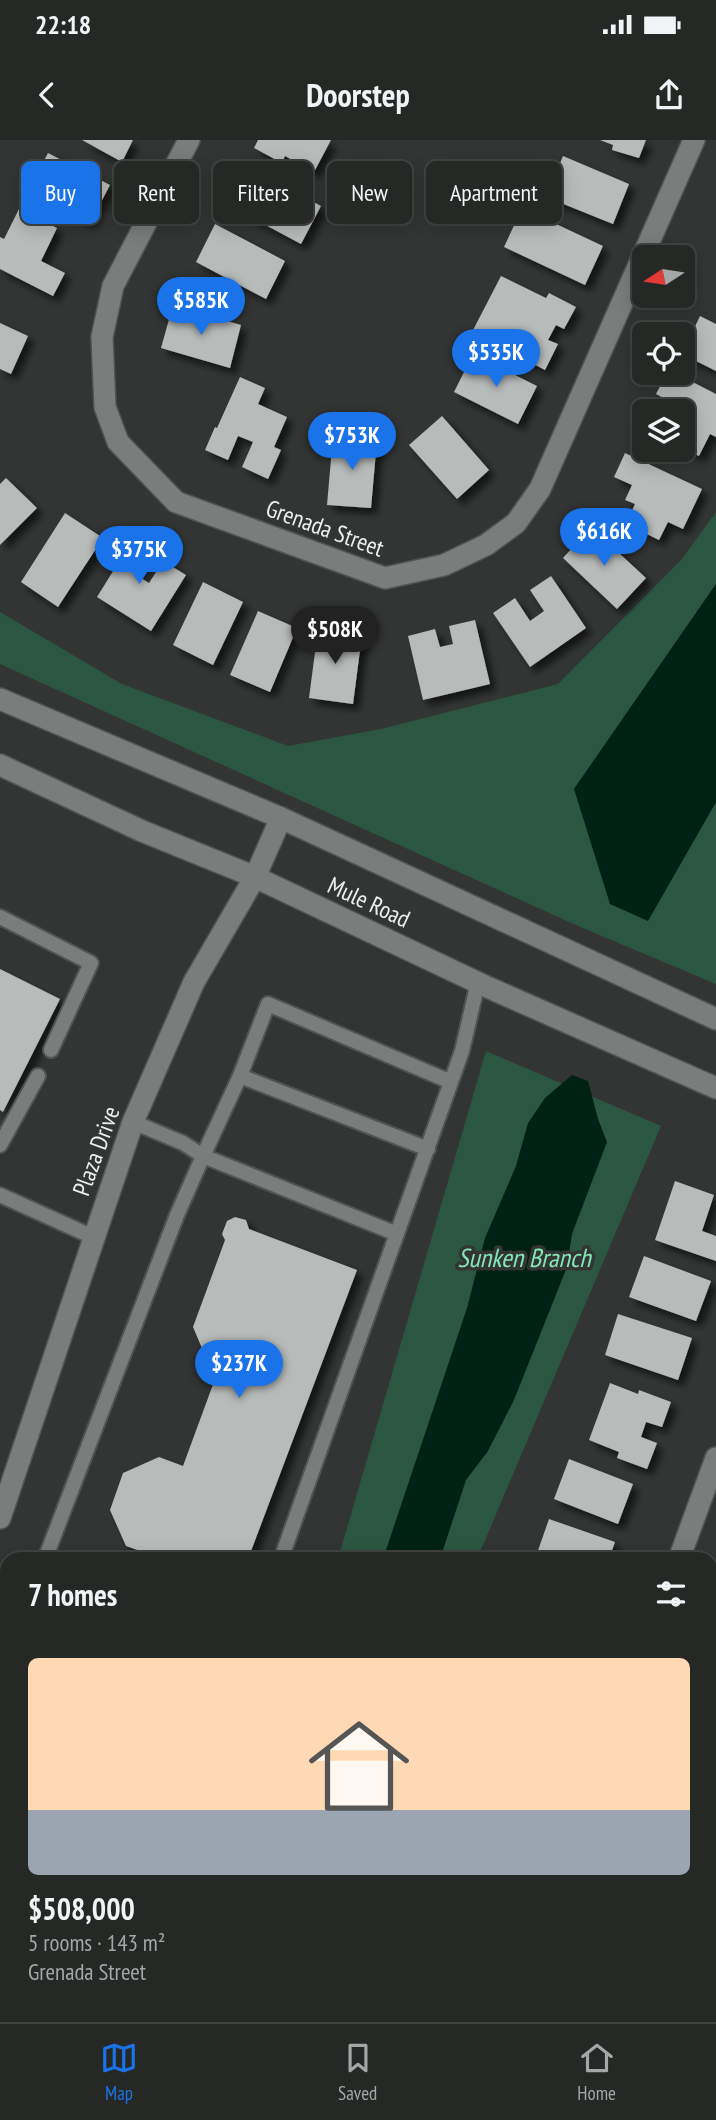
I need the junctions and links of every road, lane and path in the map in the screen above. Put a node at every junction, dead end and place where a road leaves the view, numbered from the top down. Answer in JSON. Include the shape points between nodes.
{"nodes":[{"id":1,"x":189,"y":140,"type":"edge"},
{"id":2,"x":694,"y":140,"type":"edge"},
{"id":3,"x":0,"y":699,"type":"edge"},
{"id":4,"x":0,"y":765,"type":"edge"},
{"id":5,"x":281,"y":818,"type":"junction"},
{"id":6,"x":255,"y":877,"type":"junction"},
{"id":7,"x":0,"y":917,"type":"edge"},
{"id":8,"x":478,"y":982,"type":"junction"},
{"id":9,"x":716,"y":1018,"type":"edge"},
{"id":10,"x":51,"y":1051,"type":"dead end"},
{"id":11,"x":38,"y":1076,"type":"dead end"},
{"id":12,"x":240,"y":1076,"type":"junction"},
{"id":13,"x":452,"y":1082,"type":"junction"},
{"id":14,"x":716,"y":1088,"type":"edge"},
{"id":15,"x":133,"y":1122,"type":"junction"},
{"id":16,"x":0,"y":1145,"type":"edge"},
{"id":17,"x":428,"y":1149,"type":"junction"},
{"id":18,"x":203,"y":1156,"type":"junction"},
{"id":19,"x":0,"y":1195,"type":"edge"},
{"id":20,"x":397,"y":1234,"type":"junction"},
{"id":21,"x":93,"y":1237,"type":"junction"},
{"id":22,"x":716,"y":1458,"type":"edge"},
{"id":23,"x":0,"y":1518,"type":"edge"},
{"id":24,"x":48,"y":1552,"type":"edge"},
{"id":25,"x":283,"y":1552,"type":"edge"},
{"id":26,"x":682,"y":1552,"type":"edge"}],
"edges":[{"from":1,"to":2,"type":"street","name":"Grenada Street","via":[[113,286],[102,337],[105,407],[118,442],[176,502],[385,578],[444,565],[486,545],[516,523],[533,499]]},
{"from":3,"to":5,"type":"street","name":"Mule Road"},
{"from":4,"to":6,"type":"street","name":"Mule Road"},
{"from":5,"to":6,"type":"street","name":"Plaza Drive"},
{"from":5,"to":9,"type":"street","name":"Mule Road"},
{"from":6,"to":8,"type":"street","name":"Mule Road"},
{"from":6,"to":15,"type":"street","name":"Plaza Drive","via":[[194,982]]},
{"from":7,"to":10,"type":"lane","via":[[91,963]]},
{"from":8,"to":13,"type":"lane"},
{"from":8,"to":14,"type":"street","name":"Mule Road"},
{"from":11,"to":16,"type":"lane"},
{"from":12,"to":13,"type":"lane","via":[[268,1004]]},
{"from":12,"to":17,"type":"lane"},
{"from":12,"to":18,"type":"lane"},
{"from":13,"to":17,"type":"lane"},
{"from":15,"to":18,"type":"lane"},
{"from":15,"to":21,"type":"street","name":"Plaza Drive"},
{"from":17,"to":20,"type":"lane"},
{"from":18,"to":20,"type":"lane"},
{"from":18,"to":24,"type":"lane"},
{"from":19,"to":21,"type":"lane"},
{"from":20,"to":25,"type":"lane"},
{"from":21,"to":23,"type":"street","name":"Plaza Drive"},
{"from":22,"to":26,"type":"street"}]}
